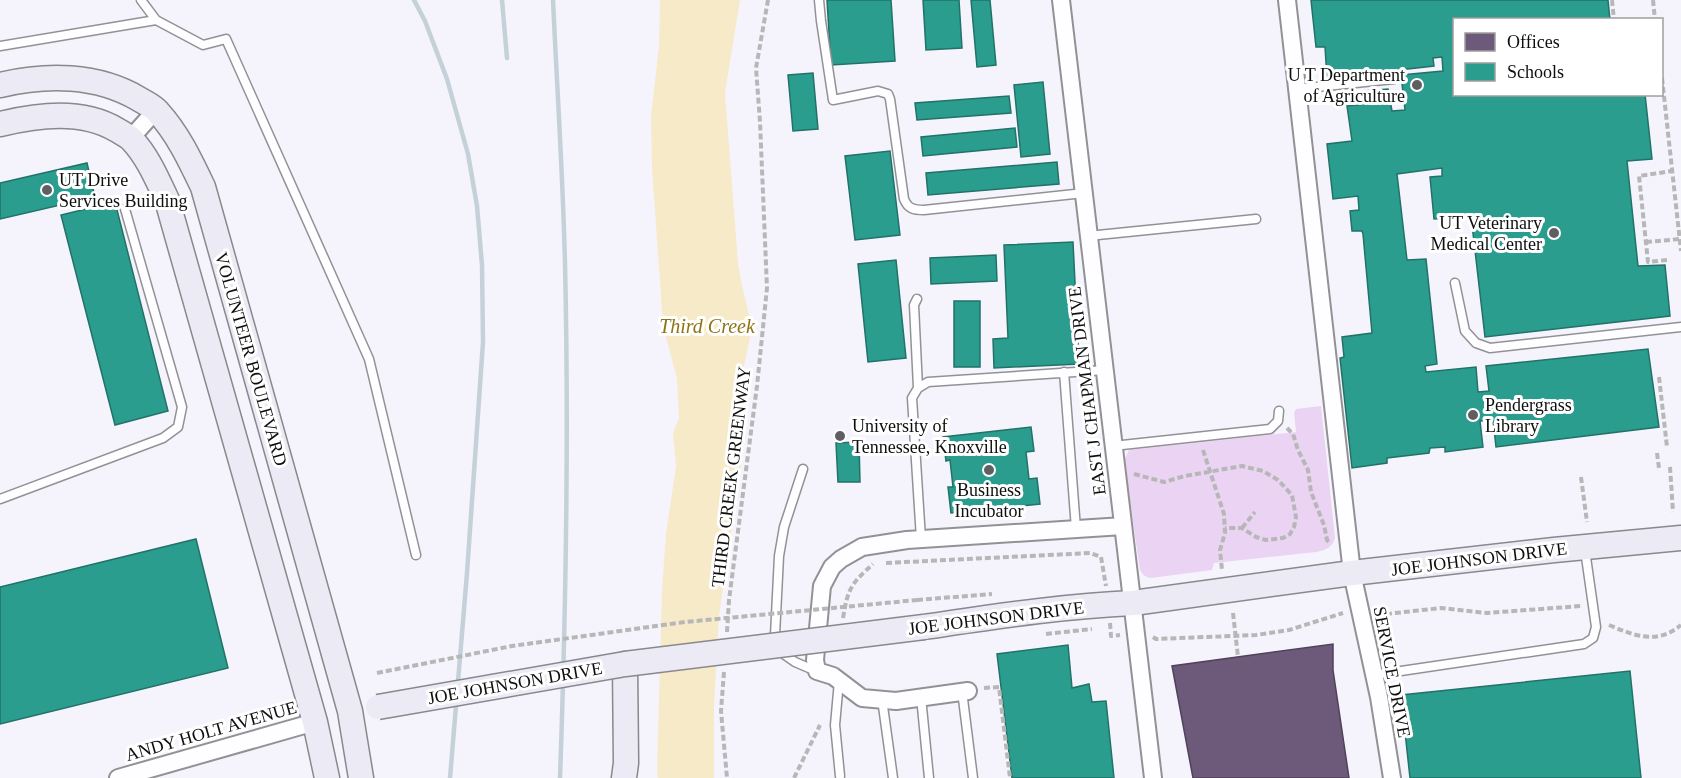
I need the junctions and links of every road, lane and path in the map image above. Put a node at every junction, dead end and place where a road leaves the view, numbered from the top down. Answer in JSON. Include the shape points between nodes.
{"nodes":[{"id":1,"x":141,"y":0,"type":"edge"},
{"id":2,"x":768,"y":0,"type":"edge"},
{"id":3,"x":819,"y":0,"type":"edge"},
{"id":4,"x":1061,"y":0,"type":"edge"},
{"id":5,"x":1287,"y":0,"type":"edge"},
{"id":6,"x":1612,"y":0,"type":"edge"},
{"id":7,"x":1653,"y":0,"type":"edge"},
{"id":8,"x":1614,"y":18,"type":"edge"},
{"id":9,"x":1655,"y":18,"type":"edge"},
{"id":10,"x":156,"y":20,"type":"junction"},
{"id":11,"x":0,"y":46,"type":"edge"},
{"id":12,"x":1394,"y":79,"type":"dead end"},
{"id":13,"x":0,"y":85,"type":"edge"},
{"id":14,"x":1663,"y":87,"type":"edge"},
{"id":15,"x":1297,"y":89,"type":"junction"},
{"id":16,"x":156,"y":110,"type":"junction"},
{"id":17,"x":0,"y":124,"type":"edge"},
{"id":18,"x":131,"y":138,"type":"junction"},
{"id":19,"x":1672,"y":171,"type":"junction"},
{"id":20,"x":1084,"y":193,"type":"junction"},
{"id":21,"x":125,"y":209,"type":"dead end"},
{"id":22,"x":1256,"y":219,"type":"dead end"},
{"id":23,"x":1088,"y":236,"type":"junction"},
{"id":24,"x":1680,"y":239,"type":"edge"},
{"id":25,"x":1646,"y":242,"type":"junction"},
{"id":26,"x":1681,"y":251,"type":"edge"},
{"id":27,"x":1666,"y":260,"type":"dead end"},
{"id":28,"x":1455,"y":283,"type":"dead end"},
{"id":29,"x":917,"y":299,"type":"dead end"},
{"id":30,"x":1681,"y":327,"type":"edge"},
{"id":31,"x":1105,"y":370,"type":"junction"},
{"id":32,"x":1064,"y":372,"type":"junction"},
{"id":33,"x":1659,"y":377,"type":"dead end"},
{"id":34,"x":918,"y":388,"type":"junction"},
{"id":35,"x":1279,"y":416,"type":"joint"},
{"id":36,"x":1201,"y":436,"type":"junction"},
{"id":37,"x":1113,"y":446,"type":"junction"},
{"id":38,"x":1667,"y":447,"type":"dead end"},
{"id":39,"x":1657,"y":453,"type":"dead end"},
{"id":40,"x":1670,"y":467,"type":"dead end"},
{"id":41,"x":1659,"y":468,"type":"dead end"},
{"id":42,"x":803,"y":469,"type":"dead end"},
{"id":43,"x":1210,"y":471,"type":"junction"},
{"id":44,"x":1130,"y":474,"type":"dead end"},
{"id":45,"x":1581,"y":477,"type":"dead end"},
{"id":46,"x":0,"y":499,"type":"edge"},
{"id":47,"x":1255,"y":512,"type":"dead end"},
{"id":48,"x":1673,"y":512,"type":"dead end"},
{"id":49,"x":1587,"y":522,"type":"dead end"},
{"id":50,"x":1123,"y":526,"type":"junction"},
{"id":51,"x":1225,"y":528,"type":"junction"},
{"id":52,"x":1242,"y":528,"type":"junction"},
{"id":53,"x":1076,"y":529,"type":"junction"},
{"id":54,"x":1681,"y":538,"type":"edge"},
{"id":55,"x":921,"y":539,"type":"junction"},
{"id":56,"x":1585,"y":547,"type":"junction"},
{"id":57,"x":1335,"y":548,"type":"dead end"},
{"id":58,"x":416,"y":555,"type":"dead end"},
{"id":59,"x":1222,"y":571,"type":"dead end"},
{"id":60,"x":1352,"y":573,"type":"junction"},
{"id":61,"x":917,"y":600,"type":"dead end"},
{"id":62,"x":1133,"y":603,"type":"junction"},
{"id":63,"x":1233,"y":613,"type":"dead end"},
{"id":64,"x":1595,"y":618,"type":"junction"},
{"id":65,"x":1681,"y":625,"type":"edge"},
{"id":66,"x":727,"y":633,"type":"dead end"},
{"id":67,"x":1238,"y":657,"type":"dead end"},
{"id":68,"x":625,"y":664,"type":"junction"},
{"id":69,"x":724,"y":667,"type":"dead end"},
{"id":70,"x":817,"y":671,"type":"junction"},
{"id":71,"x":377,"y":673,"type":"dead end"},
{"id":72,"x":1374,"y":675,"type":"junction"},
{"id":73,"x":839,"y":681,"type":"junction"},
{"id":74,"x":965,"y":691,"type":"junction"},
{"id":75,"x":921,"y":697,"type":"junction"},
{"id":76,"x":882,"y":699,"type":"junction"},
{"id":77,"x":350,"y":711,"type":"junction"},
{"id":78,"x":315,"y":722,"type":"junction"},
{"id":79,"x":840,"y":776,"type":"dead end"},
{"id":80,"x":118,"y":778,"type":"edge"},
{"id":81,"x":327,"y":778,"type":"edge"},
{"id":82,"x":361,"y":778,"type":"edge"},
{"id":83,"x":624,"y":778,"type":"edge"},
{"id":84,"x":727,"y":778,"type":"edge"},
{"id":85,"x":893,"y":778,"type":"edge"},
{"id":86,"x":929,"y":778,"type":"edge"},
{"id":87,"x":974,"y":778,"type":"edge"},
{"id":88,"x":1010,"y":778,"type":"edge"},
{"id":89,"x":1153,"y":778,"type":"edge"},
{"id":90,"x":1392,"y":778,"type":"edge"}],
"edges":[{"from":1,"to":10,"type":"lane"},
{"from":2,"to":66,"type":"path","name":"THIRD CREEK GREENWAY","via":[[756,68],[767,288]]},
{"from":3,"to":20,"type":"lane","via":[[833,100],[878,91],[888,94],[907,205],[924,210]]},
{"from":4,"to":20,"type":"street","name":"EAST J CHAPMAN DRIVE"},
{"from":5,"to":15,"type":"street","name":"SERVICE DRIVE"},
{"from":6,"to":8,"type":"path"},
{"from":7,"to":9,"type":"path"},
{"from":10,"to":11,"type":"lane"},
{"from":10,"to":58,"type":"lane","via":[[203,45],[226,39],[369,359]]},
{"from":12,"to":15,"type":"lane"},
{"from":13,"to":16,"type":"street","name":"VOLUNTEER BOULEVARD","via":[[33,79],[97,81],[126,91]]},
{"from":14,"to":19,"type":"path"},
{"from":15,"to":60,"type":"street","name":"SERVICE DRIVE"},
{"from":16,"to":18,"type":"street"},
{"from":16,"to":77,"type":"street","name":"VOLUNTEER BOULEVARD","via":[[177,135],[202,187]]},
{"from":17,"to":18,"type":"street","name":"VOLUNTEER BOULEVARD","via":[[28,117],[89,118]]},
{"from":18,"to":78,"type":"street","name":"VOLUNTEER BOULEVARD","via":[[167,200]]},
{"from":19,"to":24,"type":"path"},
{"from":19,"to":25,"type":"path","via":[[1639,176]]},
{"from":20,"to":23,"type":"street","name":"EAST J CHAPMAN DRIVE"},
{"from":21,"to":46,"type":"lane","via":[[183,408],[178,427],[164,438]]},
{"from":22,"to":23,"type":"lane"},
{"from":23,"to":31,"type":"street","name":"EAST J CHAPMAN DRIVE"},
{"from":24,"to":25,"type":"path"},
{"from":24,"to":26,"type":"path"},
{"from":25,"to":27,"type":"path","via":[[1648,262]]},
{"from":28,"to":30,"type":"lane","via":[[1465,331],[1490,348]]},
{"from":29,"to":34,"type":"lane","via":[[914,305]]},
{"from":31,"to":32,"type":"lane"},
{"from":31,"to":37,"type":"street","name":"EAST J CHAPMAN DRIVE"},
{"from":32,"to":34,"type":"lane","via":[[928,382]]},
{"from":32,"to":53,"type":"lane"},
{"from":33,"to":38,"type":"path"},
{"from":34,"to":55,"type":"lane","via":[[912,398]]},
{"from":35,"to":36,"type":"lane","via":[[1270,429]]},
{"from":35,"to":57,"type":"path","via":[[1293,434],[1308,470],[1327,540]]},
{"from":36,"to":37,"type":"lane"},
{"from":36,"to":43,"type":"path"},
{"from":37,"to":50,"type":"street","name":"EAST J CHAPMAN DRIVE"},
{"from":39,"to":41,"type":"path"},
{"from":40,"to":48,"type":"path"},
{"from":42,"to":70,"type":"lane","via":[[784,526],[775,636],[785,655]]},
{"from":43,"to":44,"type":"path","via":[[1164,482]]},
{"from":43,"to":51,"type":"path"},
{"from":43,"to":52,"type":"path","via":[[1242,466],[1263,471],[1292,495],[1296,517],[1290,534],[1266,540]]},
{"from":45,"to":49,"type":"path"},
{"from":47,"to":52,"type":"path"},
{"from":50,"to":53,"type":"street"},
{"from":50,"to":62,"type":"street","name":"EAST J CHAPMAN DRIVE"},
{"from":51,"to":52,"type":"path"},
{"from":51,"to":59,"type":"path","via":[[1220,550]]},
{"from":53,"to":55,"type":"street"},
{"from":54,"to":56,"type":"street","name":"JOE JOHNSON DRIVE"},
{"from":55,"to":70,"type":"street","via":[[861,547],[832,567],[822,586]]},
{"from":56,"to":60,"type":"street","name":"JOE JOHNSON DRIVE"},
{"from":56,"to":64,"type":"lane"},
{"from":60,"to":62,"type":"street","name":"JOE JOHNSON DRIVE"},
{"from":60,"to":72,"type":"street","name":"SERVICE DRIVE"},
{"from":61,"to":71,"type":"path","bridge":true,"via":[[673,624],[512,646]]},
{"from":62,"to":68,"type":"street","name":"JOE JOHNSON DRIVE","bridge":true,"via":[[1004,615]]},
{"from":62,"to":89,"type":"street","name":"EAST J CHAPMAN DRIVE"},
{"from":63,"to":67,"type":"path"},
{"from":64,"to":65,"type":"path","via":[[1628,633],[1651,637],[1670,634]]},
{"from":64,"to":72,"type":"lane","via":[[1593,638],[1584,644]]},
{"from":68,"to":77,"type":"street","name":"JOE JOHNSON DRIVE","bridge":true},
{"from":68,"to":83,"type":"street"},
{"from":69,"to":84,"type":"path","via":[[721,711]]},
{"from":70,"to":73,"type":"street"},
{"from":72,"to":90,"type":"street","name":"SERVICE DRIVE"},
{"from":73,"to":76,"type":"street","via":[[862,698]]},
{"from":73,"to":79,"type":"lane","via":[[835,725]]},
{"from":74,"to":75,"type":"street"},
{"from":74,"to":87,"type":"lane"},
{"from":74,"to":88,"type":"path","via":[[999,687]]},
{"from":75,"to":76,"type":"street"},
{"from":75,"to":86,"type":"lane"},
{"from":76,"to":85,"type":"lane"},
{"from":77,"to":78,"type":"street","name":"JOE JOHNSON DRIVE"},
{"from":77,"to":82,"type":"street","name":"VOLUNTEER BOULEVARD"},
{"from":78,"to":80,"type":"street","name":"ANDY HOLT AVENUE"},
{"from":78,"to":81,"type":"street","name":"VOLUNTEER BOULEVARD"}]}
